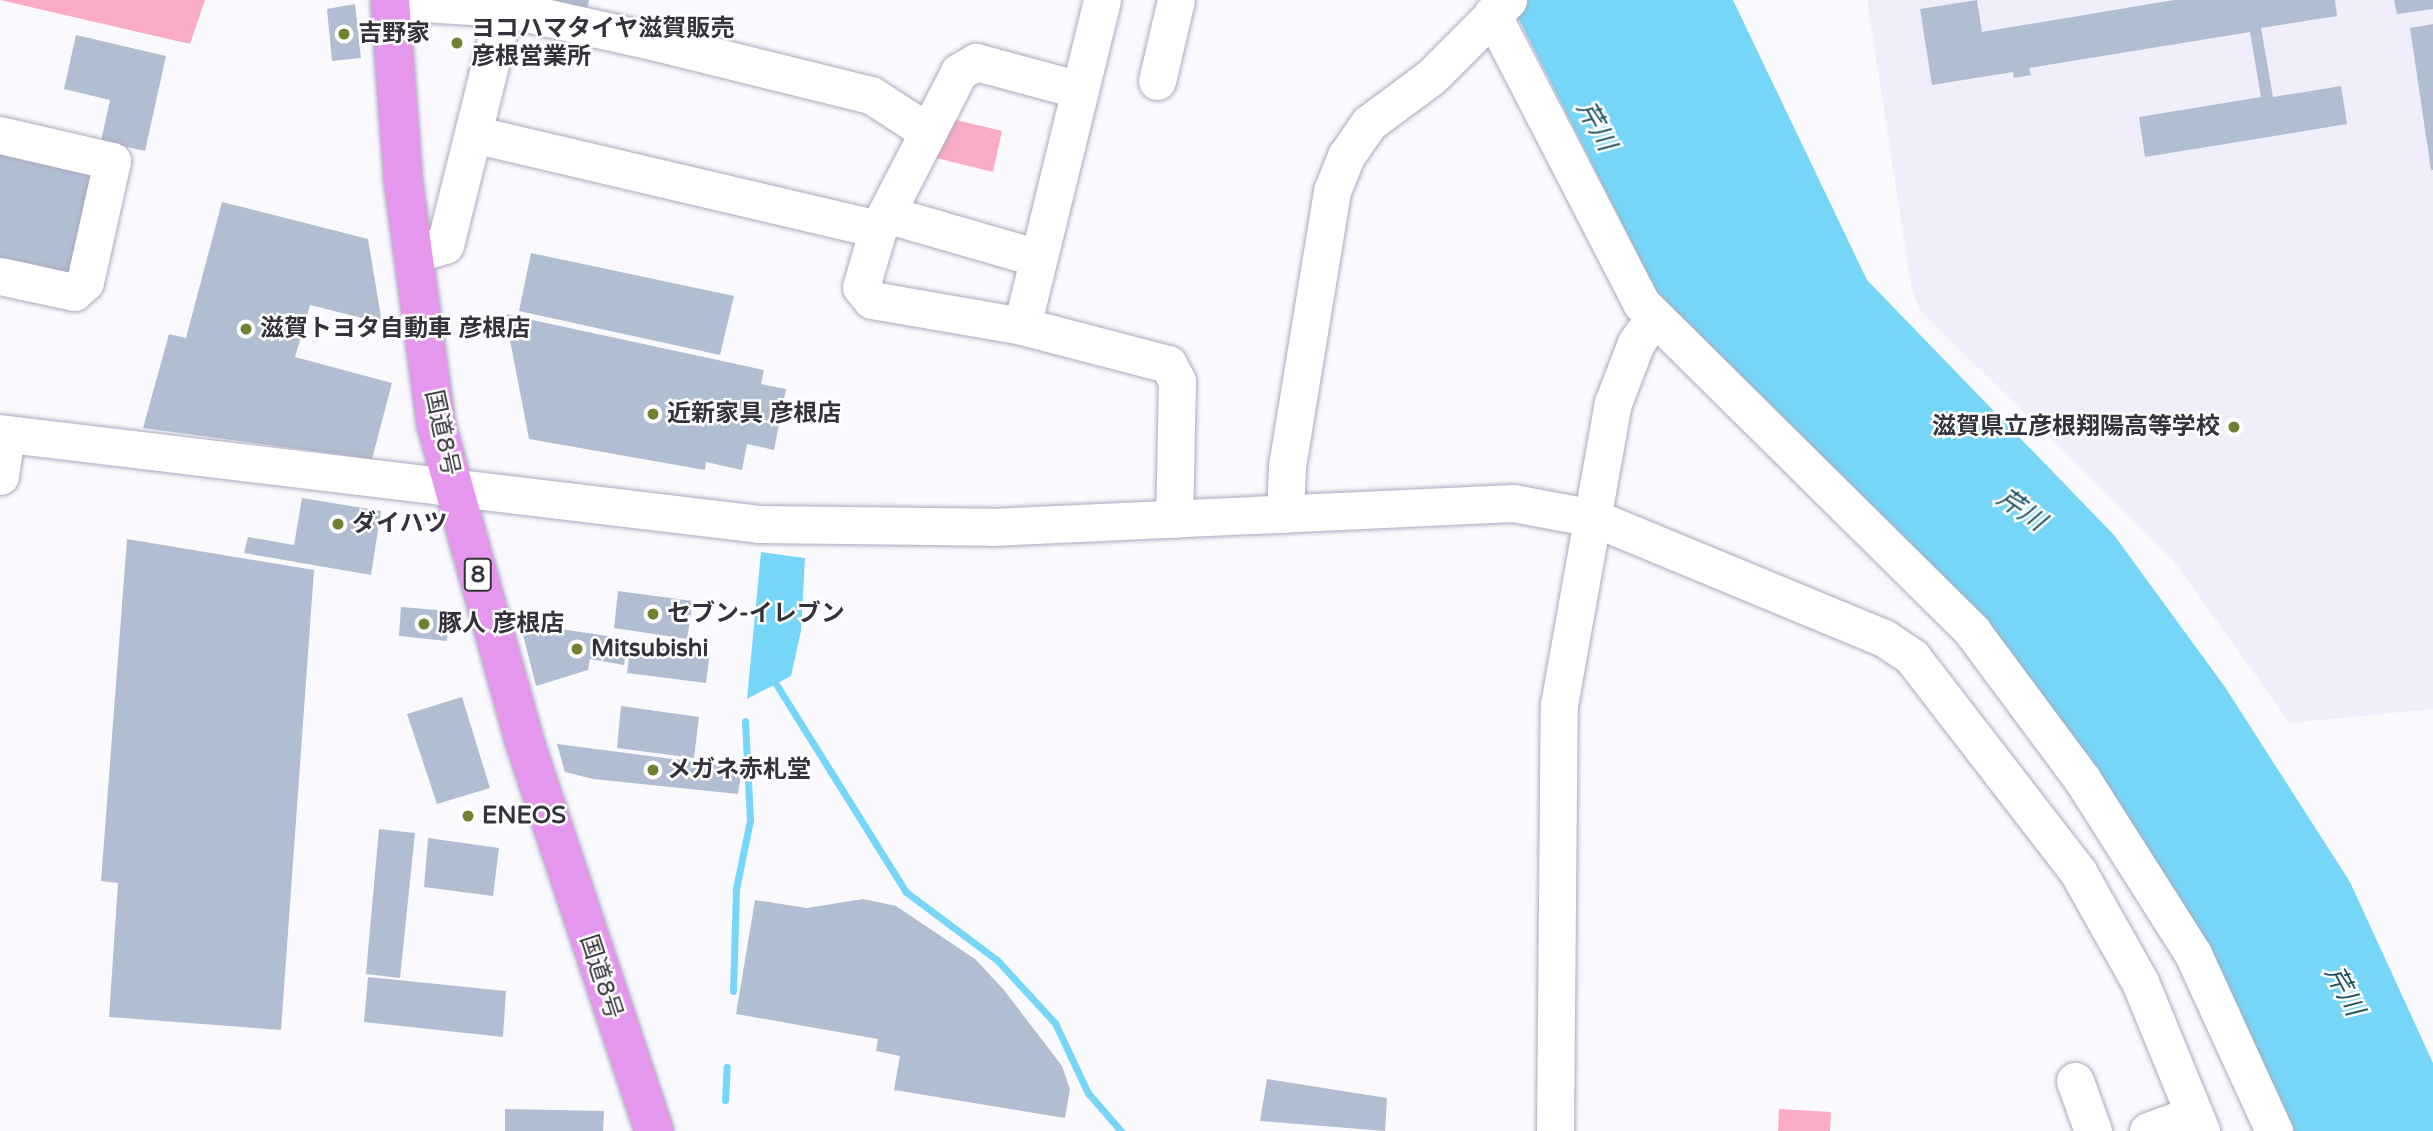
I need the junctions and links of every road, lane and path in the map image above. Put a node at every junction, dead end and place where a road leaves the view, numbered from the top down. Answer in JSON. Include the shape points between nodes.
{"nodes":[{"id":1,"x":390,"y":0,"type":"edge"},
{"id":2,"x":1102,"y":0,"type":"edge"},
{"id":3,"x":1176,"y":0,"type":"edge"},
{"id":4,"x":505,"y":4,"type":"edge"},
{"id":5,"x":1502,"y":5,"type":"edge"},
{"id":6,"x":1157,"y":81,"type":"dead end"},
{"id":7,"x":1080,"y":90,"type":"junction"},
{"id":8,"x":928,"y":132,"type":"junction"},
{"id":9,"x":473,"y":134,"type":"junction"},
{"id":10,"x":16,"y":138,"type":"edge"},
{"id":11,"x":882,"y":221,"type":"junction"},
{"id":12,"x":413,"y":254,"type":"junction"},
{"id":13,"x":1038,"y":258,"type":"junction"},
{"id":14,"x":0,"y":276,"type":"edge"},
{"id":15,"x":1653,"y":319,"type":"junction"},
{"id":16,"x":1022,"y":326,"type":"junction"},
{"id":17,"x":3,"y":433,"type":"edge"},
{"id":18,"x":0,"y":477,"type":"edge"},
{"id":19,"x":453,"y":485,"type":"junction"},
{"id":20,"x":1285,"y":514,"type":"junction"},
{"id":21,"x":1594,"y":517,"type":"junction"},
{"id":22,"x":1174,"y":519,"type":"junction"},
{"id":23,"x":2076,"y":1081,"type":"dead end"},
{"id":24,"x":2198,"y":1123,"type":"edge"},
{"id":25,"x":654,"y":1131,"type":"edge"},
{"id":26,"x":1555,"y":1131,"type":"edge"},
{"id":27,"x":2093,"y":1131,"type":"edge"},
{"id":28,"x":2148,"y":1131,"type":"edge"},
{"id":29,"x":2274,"y":1131,"type":"edge"}],
"edges":[{"from":1,"to":4,"type":"street"},
{"from":1,"to":12,"type":"highway","name":"国道8号","number":"8"},
{"from":2,"to":7,"type":"street"},
{"from":3,"to":6,"type":"street"},
{"from":4,"to":8,"type":"street","via":[[871,95]]},
{"from":4,"to":9,"type":"street"},
{"from":5,"to":15,"type":"street"},
{"from":5,"to":20,"type":"street","via":[[1431,77],[1369,123],[1346,156],[1332,191],[1287,466]]},
{"from":7,"to":8,"type":"street","via":[[976,62],[959,72]]},
{"from":7,"to":13,"type":"street"},
{"from":8,"to":11,"type":"street"},
{"from":9,"to":11,"type":"street"},
{"from":9,"to":12,"type":"street","via":[[446,245]]},
{"from":10,"to":14,"type":"street","via":[[112,161],[85,282],[74,292]]},
{"from":11,"to":13,"type":"street"},
{"from":11,"to":16,"type":"street","via":[[860,278],[873,300]]},
{"from":12,"to":19,"type":"highway","name":"国道8号","number":"8","via":[[436,424]]},
{"from":13,"to":16,"type":"street"},
{"from":15,"to":21,"type":"street","via":[[1636,343],[1613,403]]},
{"from":15,"to":29,"type":"street","via":[[1899,558],[2014,682],[2193,954]]},
{"from":16,"to":22,"type":"street","via":[[1168,364],[1177,381]]},
{"from":17,"to":18,"type":"street"},
{"from":17,"to":19,"type":"street"},
{"from":19,"to":22,"type":"street","via":[[759,524],[992,527]]},
{"from":19,"to":25,"type":"highway","name":"国道8号","number":"8","via":[[524,740]]},
{"from":20,"to":21,"type":"street","via":[[1513,503]]},
{"from":20,"to":22,"type":"street"},
{"from":21,"to":24,"type":"street","via":[[1884,638],[1912,657],[2078,872],[2140,982]]},
{"from":21,"to":26,"type":"street","via":[[1559,705]]},
{"from":23,"to":27,"type":"street"},
{"from":24,"to":28,"type":"street"}]}
